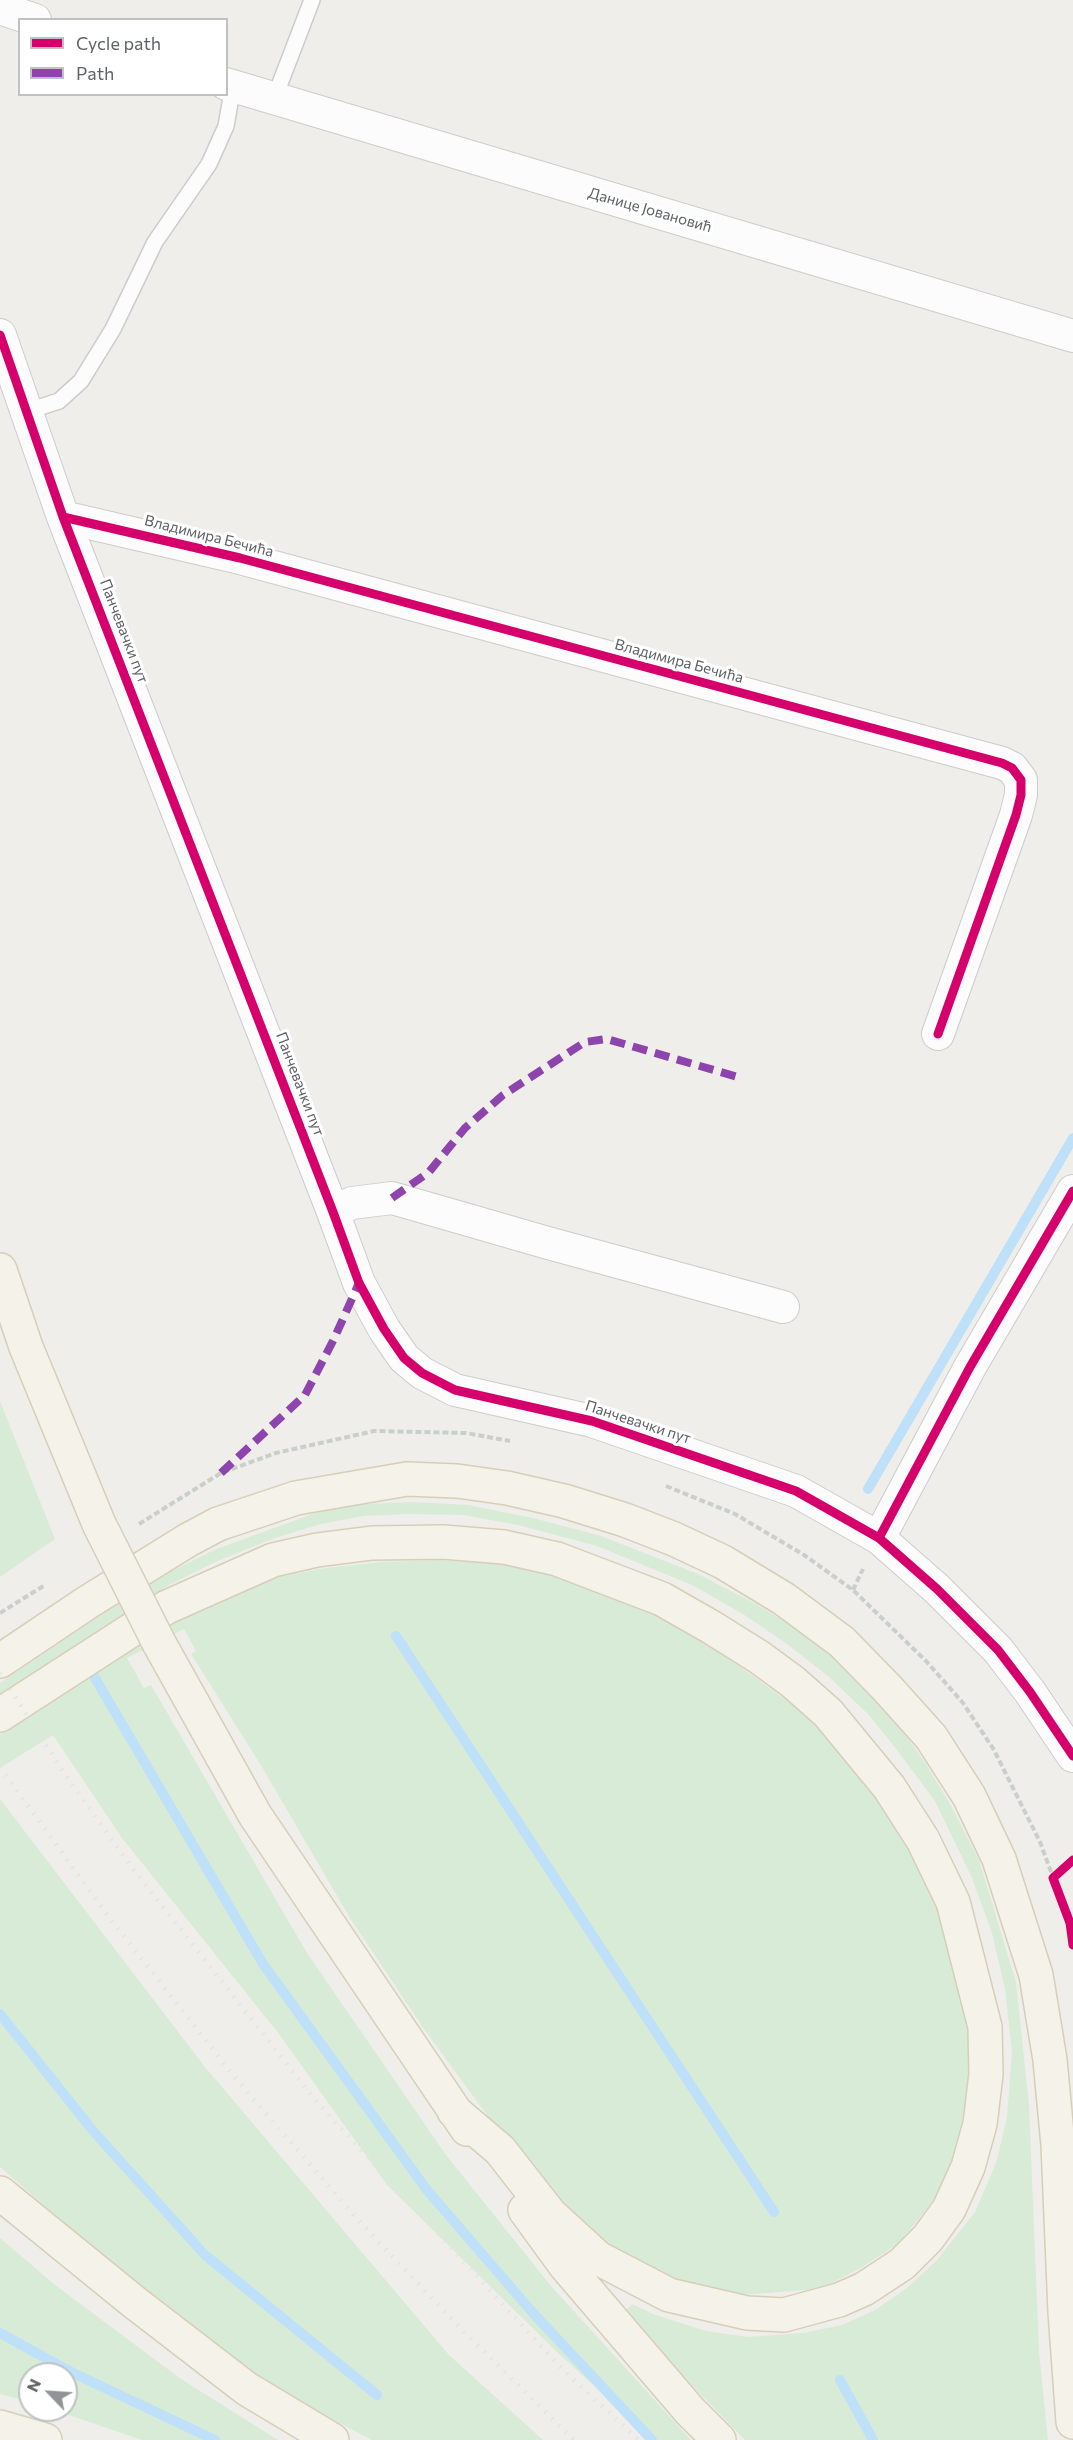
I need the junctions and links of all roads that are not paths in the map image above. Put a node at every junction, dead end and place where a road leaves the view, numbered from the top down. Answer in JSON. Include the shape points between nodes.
{"nodes":[{"id":1,"x":312,"y":0,"type":"edge"},
{"id":2,"x":0,"y":8,"type":"edge"},
{"id":3,"x":29,"y":18,"type":"edge"},
{"id":4,"x":230,"y":85,"type":"edge"},
{"id":5,"x":274,"y":99,"type":"junction"},
{"id":6,"x":0,"y":335,"type":"edge"},
{"id":7,"x":1073,"y":336,"type":"edge"},
{"id":8,"x":28,"y":411,"type":"junction"},
{"id":9,"x":63,"y":517,"type":"junction"},
{"id":10,"x":938,"y":1034,"type":"dead end"},
{"id":11,"x":1073,"y":1191,"type":"edge"},
{"id":12,"x":333,"y":1212,"type":"junction"},
{"id":13,"x":0,"y":1270,"type":"edge"},
{"id":14,"x":783,"y":1307,"type":"dead end"},
{"id":15,"x":879,"y":1538,"type":"junction"},
{"id":16,"x":0,"y":1661,"type":"edge"},
{"id":17,"x":0,"y":1715,"type":"edge"},
{"id":18,"x":1073,"y":1756,"type":"edge"},
{"id":19,"x":454,"y":2112,"type":"junction"},
{"id":20,"x":0,"y":2193,"type":"edge"},
{"id":21,"x":1073,"y":2422,"type":"edge"},
{"id":22,"x":0,"y":2427,"type":"edge"},
{"id":23,"x":45,"y":2440,"type":"edge"},
{"id":24,"x":332,"y":2440,"type":"edge"},
{"id":25,"x":719,"y":2440,"type":"edge"}],
"edges":[{"from":1,"to":5,"type":"lane"},
{"from":2,"to":3,"type":"street"},
{"from":4,"to":5,"type":"street","name":"Данице Јовановић"},
{"from":4,"to":8,"type":"lane","via":[[226,126],[209,164],[155,242],[81,381],[59,401]]},
{"from":5,"to":7,"type":"street","name":"Данице Јовановић"},
{"from":6,"to":8,"type":"street","name":"Панчевачки пут"},
{"from":8,"to":9,"type":"street","name":"Панчевачки пут"},
{"from":9,"to":10,"type":"street","name":"Владимира Бечића","via":[[251,561],[1012,768],[1021,780],[1016,815]]},
{"from":9,"to":12,"type":"street","name":"Панчевачки пут"},
{"from":11,"to":15,"type":"street","via":[[970,1367]]},
{"from":12,"to":14,"type":"street","via":[[352,1203],[392,1198]]},
{"from":12,"to":15,"type":"street","name":"Панчевачки пут","via":[[359,1283],[384,1329],[404,1358],[422,1373],[455,1390],[592,1421],[796,1491]]},
{"from":13,"to":19,"type":"main road","bridge":true,"via":[[26,1347],[99,1524],[159,1643],[255,1815]]},
{"from":15,"to":18,"type":"street","name":"Панчевачки пут","via":[[998,1650]]},
{"from":16,"to":21,"type":"main road","via":[[88,1602],[218,1524],[296,1498],[407,1479],[507,1488],[625,1520],[723,1562],[784,1599],[842,1642],[931,1737],[969,1796],[999,1859],[1036,1975],[1050,2060]]},
{"from":17,"to":19,"type":"main road","via":[[167,1607],[273,1560],[372,1543],[443,1542],[504,1547],[557,1559],[662,1599],[759,1658],[828,1713],[889,1786],[923,1839],[953,1902],[985,2027],[986,2074],[980,2124],[968,2167],[949,2209],[928,2238],[902,2264],[864,2289],[840,2300],[783,2315],[747,2313],[669,2295],[598,2258],[550,2214],[500,2150]]},
{"from":19,"to":25,"type":"main road","via":[[565,2265]]},
{"from":20,"to":24,"type":"main road","via":[[247,2389]]},
{"from":22,"to":23,"type":"main road"}]}
